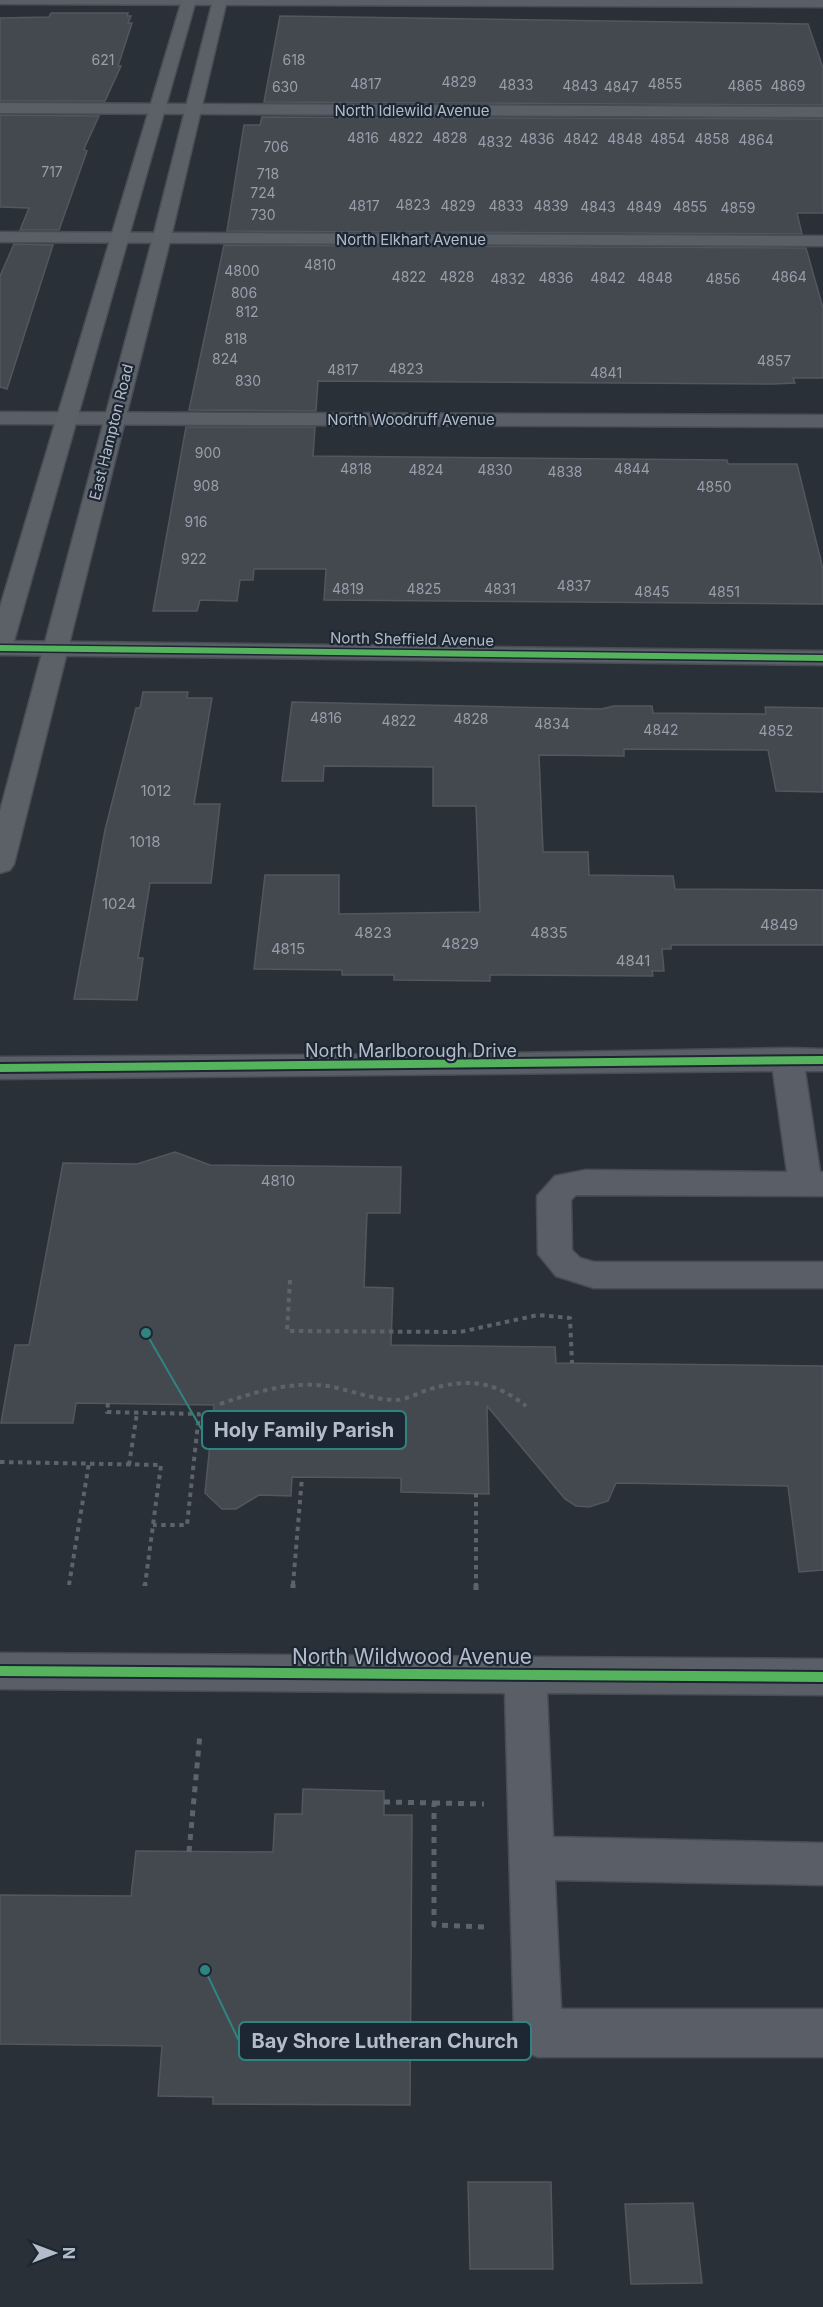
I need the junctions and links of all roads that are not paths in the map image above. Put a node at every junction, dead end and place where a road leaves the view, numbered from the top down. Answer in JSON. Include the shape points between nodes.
{"nodes":[{"id":1,"x":0,"y":0,"type":"edge"},
{"id":2,"x":189,"y":1,"type":"edge"},
{"id":3,"x":220,"y":1,"type":"edge"},
{"id":4,"x":823,"y":3,"type":"edge"},
{"id":5,"x":0,"y":108,"type":"edge"},
{"id":6,"x":192,"y":108,"type":"junction"},
{"id":7,"x":157,"y":109,"type":"junction"},
{"id":8,"x":823,"y":112,"type":"edge"},
{"id":9,"x":0,"y":237,"type":"edge"},
{"id":10,"x":119,"y":237,"type":"junction"},
{"id":11,"x":162,"y":237,"type":"junction"},
{"id":12,"x":823,"y":241,"type":"edge"},
{"id":13,"x":66,"y":417,"type":"junction"},
{"id":14,"x":114,"y":417,"type":"junction"},
{"id":15,"x":0,"y":418,"type":"edge"},
{"id":16,"x":823,"y":421,"type":"edge"},
{"id":17,"x":0,"y":648,"type":"edge"},
{"id":18,"x":57,"y":648,"type":"junction"},
{"id":19,"x":823,"y":658,"type":"edge"},
{"id":20,"x":0,"y":864,"type":"edge"},
{"id":21,"x":787,"y":1059,"type":"junction"},
{"id":22,"x":823,"y":1060,"type":"edge"},
{"id":23,"x":0,"y":1068,"type":"edge"},
{"id":24,"x":814,"y":1184,"type":"edge"},
{"id":25,"x":823,"y":1275,"type":"edge"},
{"id":26,"x":0,"y":1671,"type":"edge"},
{"id":27,"x":525,"y":1675,"type":"junction"},
{"id":28,"x":823,"y":1677,"type":"edge"},
{"id":29,"x":532,"y":1858,"type":"junction"},
{"id":30,"x":823,"y":1864,"type":"edge"},
{"id":31,"x":823,"y":2033,"type":"edge"}],
"edges":[{"from":1,"to":2,"type":"street"},
{"from":2,"to":3,"type":"street"},
{"from":2,"to":7,"type":"main road"},
{"from":3,"to":4,"type":"street"},
{"from":3,"to":6,"type":"main road","name":"East Hampton Road"},
{"from":5,"to":7,"type":"street","name":"North Idlewild Avenue"},
{"from":6,"to":7,"type":"street","name":"North Idlewild Avenue"},
{"from":6,"to":8,"type":"street","name":"North Idlewild Avenue"},
{"from":6,"to":11,"type":"main road","name":"East Hampton Road"},
{"from":7,"to":10,"type":"main road"},
{"from":9,"to":10,"type":"street","name":"North Elkhart Avenue"},
{"from":10,"to":11,"type":"street","name":"North Elkhart Avenue"},
{"from":10,"to":13,"type":"main road"},
{"from":11,"to":12,"type":"street","name":"North Elkhart Avenue"},
{"from":11,"to":14,"type":"main road","name":"East Hampton Road"},
{"from":13,"to":14,"type":"street","name":"North Woodruff Avenue"},
{"from":13,"to":15,"type":"street","name":"North Woodruff Avenue"},
{"from":13,"to":17,"type":"main road"},
{"from":14,"to":16,"type":"street","name":"North Woodruff Avenue"},
{"from":14,"to":18,"type":"main road","name":"East Hampton Road"},
{"from":17,"to":18,"type":"street","name":"North Sheffield Avenue"},
{"from":18,"to":19,"type":"street","name":"North Sheffield Avenue"},
{"from":18,"to":20,"type":"main road","name":"East Hampton Road"},
{"from":21,"to":22,"type":"street","name":"North Marlborough Drive"},
{"from":21,"to":23,"type":"street","name":"North Marlborough Drive"},
{"from":21,"to":24,"type":"street"},
{"from":24,"to":25,"type":"street","via":[[567,1184],[554,1196],[555,1254],[568,1267],[594,1275]]},
{"from":26,"to":27,"type":"street","name":"North Wildwood Avenue"},
{"from":27,"to":28,"type":"street","name":"North Wildwood Avenue"},
{"from":27,"to":29,"type":"street"},
{"from":29,"to":30,"type":"street"},
{"from":29,"to":31,"type":"street","via":[[538,2032]]}]}
